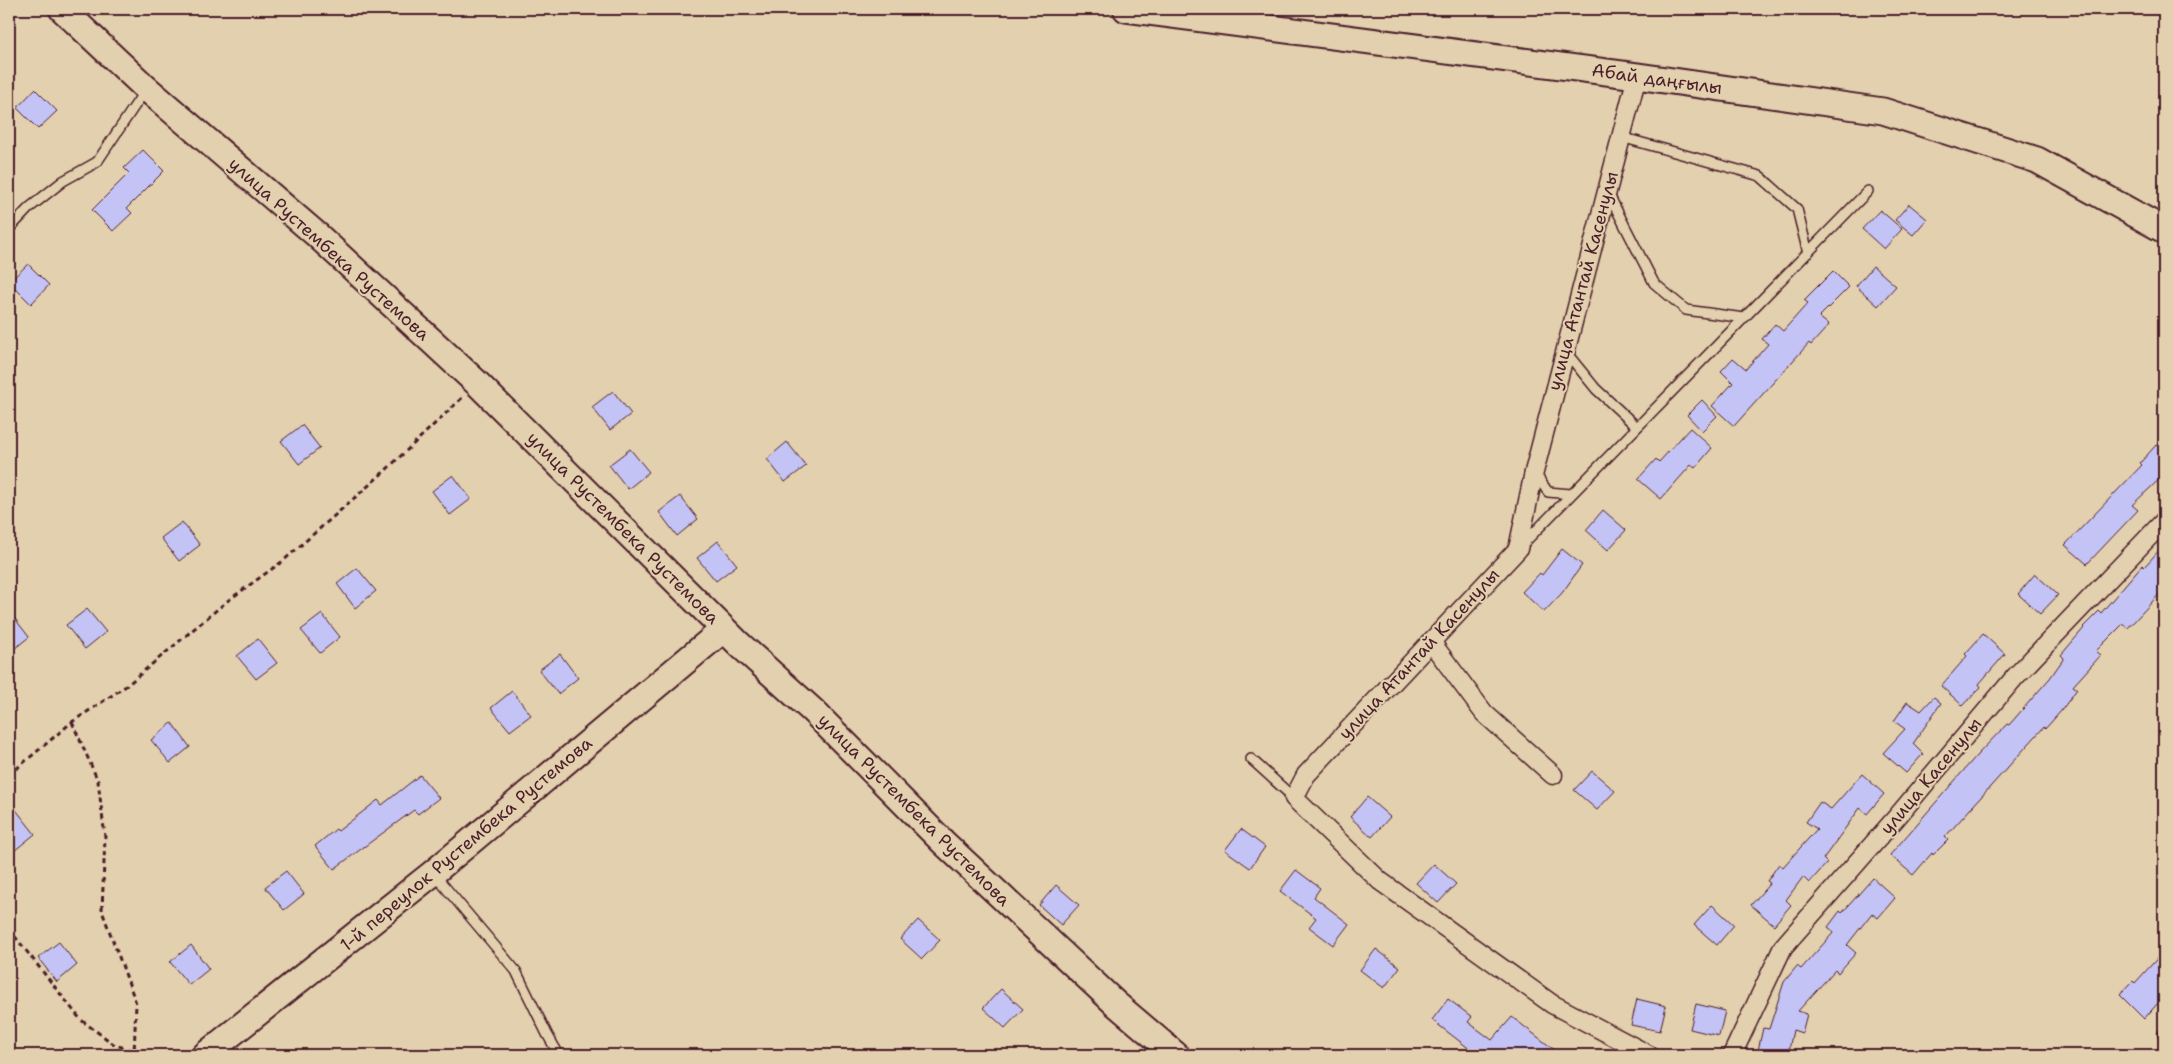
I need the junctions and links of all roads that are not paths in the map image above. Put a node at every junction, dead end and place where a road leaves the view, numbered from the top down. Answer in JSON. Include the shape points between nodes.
{"nodes":[{"id":1,"x":62,"y":9,"type":"edge"},
{"id":2,"x":1126,"y":9,"type":"edge"},
{"id":3,"x":1221,"y":15,"type":"edge"},
{"id":4,"x":1637,"y":76,"type":"junction"},
{"id":5,"x":146,"y":88,"type":"junction"},
{"id":6,"x":1621,"y":137,"type":"junction"},
{"id":7,"x":1607,"y":190,"type":"junction"},
{"id":8,"x":1868,"y":191,"type":"dead end"},
{"id":9,"x":9,"y":229,"type":"edge"},
{"id":10,"x":2164,"y":230,"type":"edge"},
{"id":11,"x":1808,"y":253,"type":"junction"},
{"id":12,"x":1744,"y":318,"type":"junction"},
{"id":13,"x":1565,"y":351,"type":"junction"},
{"id":14,"x":1637,"y":427,"type":"junction"},
{"id":15,"x":1534,"y":472,"type":"junction"},
{"id":16,"x":1571,"y":494,"type":"junction"},
{"id":17,"x":2164,"y":521,"type":"edge"},
{"id":18,"x":1518,"y":549,"type":"junction"},
{"id":19,"x":724,"y":629,"type":"junction"},
{"id":20,"x":1431,"y":642,"type":"junction"},
{"id":21,"x":1251,"y":759,"type":"dead end"},
{"id":22,"x":1553,"y":775,"type":"dead end"},
{"id":23,"x":1294,"y":798,"type":"junction"},
{"id":24,"x":433,"y":873,"type":"junction"},
{"id":25,"x":205,"y":1055,"type":"edge"},
{"id":26,"x":559,"y":1055,"type":"edge"},
{"id":27,"x":1176,"y":1055,"type":"edge"},
{"id":28,"x":1649,"y":1055,"type":"edge"},
{"id":29,"x":1732,"y":1055,"type":"edge"}],
"edges":[{"from":1,"to":5,"type":"street","name":"улица Рустембека Рустемова"},
{"from":2,"to":3,"type":"street","name":"Абай даңғылы"},
{"from":3,"to":4,"type":"street","name":"Абай даңғылы"},
{"from":4,"to":6,"type":"street","name":"улица Атантай Касенулы"},
{"from":4,"to":10,"type":"street","name":"Абай даңғылы","via":[[1883,111],[2037,160]]},
{"from":5,"to":9,"type":"lane","via":[[97,162],[63,181]]},
{"from":5,"to":19,"type":"street","name":"улица Рустембека Рустемова","via":[[318,235],[478,383]]},
{"from":6,"to":7,"type":"street","name":"улица Атантай Касенулы"},
{"from":6,"to":11,"type":"lane","via":[[1760,176],[1796,209]]},
{"from":7,"to":12,"type":"lane","via":[[1654,283],[1686,310]]},
{"from":7,"to":13,"type":"street","name":"улица Атантай Касенулы"},
{"from":8,"to":11,"type":"lane"},
{"from":11,"to":12,"type":"lane"},
{"from":12,"to":14,"type":"lane"},
{"from":13,"to":14,"type":"lane","via":[[1596,389]]},
{"from":13,"to":15,"type":"street","name":"улица Атантай Касенулы"},
{"from":14,"to":16,"type":"lane"},
{"from":15,"to":16,"type":"lane","via":[[1548,492]]},
{"from":15,"to":18,"type":"street","name":"улица Атантай Касенулы"},
{"from":16,"to":18,"type":"lane"},
{"from":17,"to":29,"type":"street","name":"улица Касенулы","via":[[2015,677],[1783,947]]},
{"from":18,"to":20,"type":"street","name":"улица Атантай Касенулы"},
{"from":19,"to":24,"type":"street","name":"1-й переулок Рустембека Рустемова"},
{"from":19,"to":27,"type":"street","name":"улица Рустембека Рустемова","via":[[813,711],[943,842],[1116,1004]]},
{"from":20,"to":22,"type":"street","via":[[1484,713]]},
{"from":20,"to":23,"type":"street","name":"улица Атантай Касенулы","via":[[1306,775]]},
{"from":21,"to":23,"type":"lane"},
{"from":23,"to":28,"type":"street","via":[[1380,881],[1552,1004]]},
{"from":24,"to":25,"type":"street","name":"1-й переулок Рустембека Рустемова"},
{"from":24,"to":26,"type":"lane","via":[[516,971]]}]}
